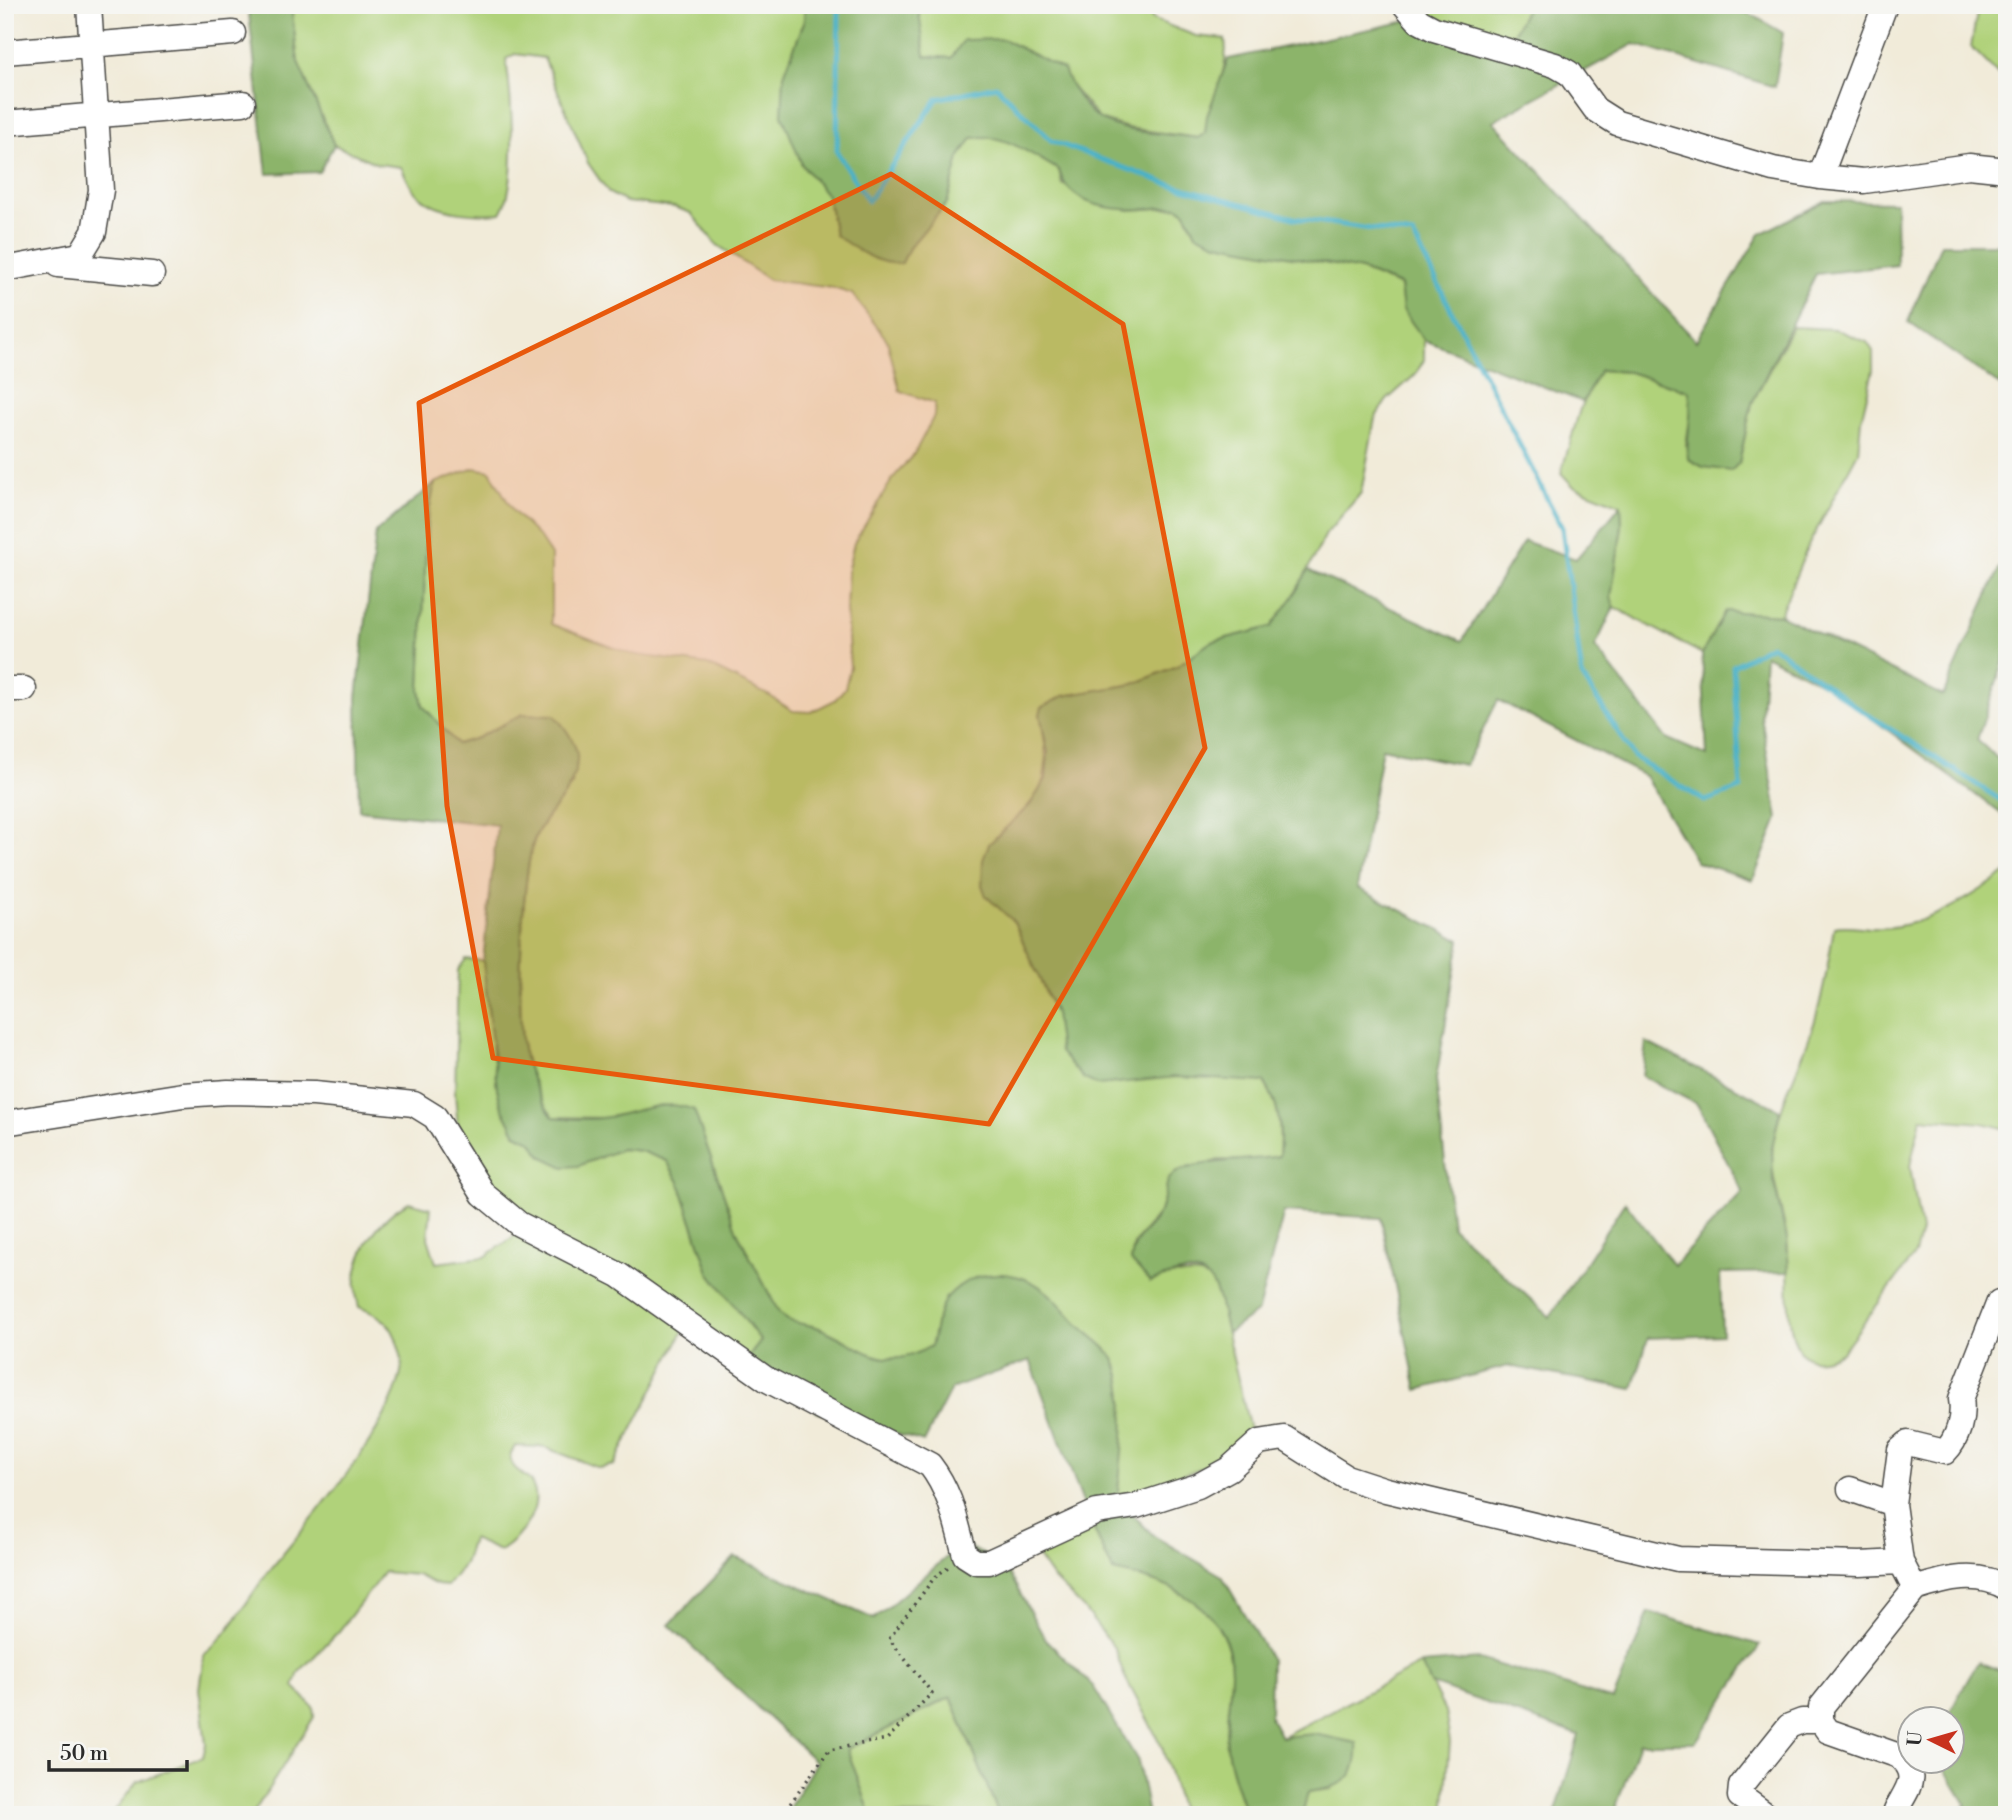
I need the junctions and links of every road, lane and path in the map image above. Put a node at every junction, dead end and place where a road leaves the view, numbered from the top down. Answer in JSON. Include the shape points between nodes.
{"nodes":[{"id":1,"x":89,"y":5,"type":"edge"},
{"id":2,"x":1405,"y":5,"type":"edge"},
{"id":3,"x":1884,"y":8,"type":"dead end"},
{"id":4,"x":233,"y":33,"type":"dead end"},
{"id":5,"x":92,"y":45,"type":"junction"},
{"id":6,"x":5,"y":52,"type":"edge"},
{"id":7,"x":243,"y":103,"type":"dead end"},
{"id":8,"x":96,"y":115,"type":"junction"},
{"id":9,"x":5,"y":123,"type":"edge"},
{"id":10,"x":2007,"y":170,"type":"edge"},
{"id":11,"x":1820,"y":177,"type":"junction"},
{"id":12,"x":52,"y":260,"type":"junction"},
{"id":13,"x":5,"y":269,"type":"edge"},
{"id":14,"x":152,"y":274,"type":"dead end"},
{"id":15,"x":5,"y":1123,"type":"edge"},
{"id":16,"x":1999,"y":1302,"type":"dead end"},
{"id":17,"x":1850,"y":1489,"type":"dead end"},
{"id":18,"x":1893,"y":1504,"type":"junction"},
{"id":19,"x":965,"y":1555,"type":"junction"},
{"id":20,"x":1901,"y":1562,"type":"junction"},
{"id":21,"x":2007,"y":1588,"type":"edge"},
{"id":22,"x":1915,"y":1589,"type":"junction"},
{"id":23,"x":1821,"y":1721,"type":"junction"},
{"id":24,"x":1896,"y":1810,"type":"dead end"},
{"id":25,"x":782,"y":1815,"type":"edge"},
{"id":26,"x":1766,"y":1815,"type":"edge"}],
"edges":[{"from":1,"to":5,"type":"street"},
{"from":2,"to":11,"type":"street","via":[[1434,29],[1555,65],[1569,73],[1595,109],[1617,122],[1773,169]]},
{"from":3,"to":11,"type":"street"},
{"from":4,"to":5,"type":"street"},
{"from":5,"to":6,"type":"street"},
{"from":5,"to":8,"type":"street"},
{"from":7,"to":8,"type":"street"},
{"from":8,"to":9,"type":"street"},
{"from":8,"to":12,"type":"street","via":[[101,190],[94,232],[80,255]]},
{"from":10,"to":11,"type":"street","via":[[1969,166],[1864,181]]},
{"from":12,"to":13,"type":"street"},
{"from":12,"to":14,"type":"street","via":[[61,267]]},
{"from":15,"to":19,"type":"street","via":[[228,1092],[314,1094],[414,1104],[435,1117],[483,1194],[519,1224],[619,1275],[766,1379],[930,1465],[949,1496]]},
{"from":16,"to":18,"type":"street","via":[[1961,1399],[1964,1414],[1949,1448],[1945,1452],[1904,1445]]},
{"from":17,"to":18,"type":"street"},
{"from":18,"to":20,"type":"street"},
{"from":19,"to":20,"type":"street","via":[[975,1562],[989,1562],[1097,1512],[1136,1506],[1198,1486],[1259,1443],[1283,1438],[1346,1477],[1386,1490],[1659,1556]]},
{"from":19,"to":25,"type":"path","via":[[933,1578],[889,1639],[932,1693],[887,1739],[829,1750]]},
{"from":20,"to":22,"type":"street"},
{"from":21,"to":22,"type":"street","via":[[1994,1580],[1952,1577]]},
{"from":22,"to":23,"type":"street","via":[[1821,1707]]},
{"from":23,"to":24,"type":"street","via":[[1828,1731],[1899,1756],[1906,1763],[1912,1781]]},
{"from":23,"to":26,"type":"street","via":[[1789,1726],[1741,1786],[1740,1796]]}]}
